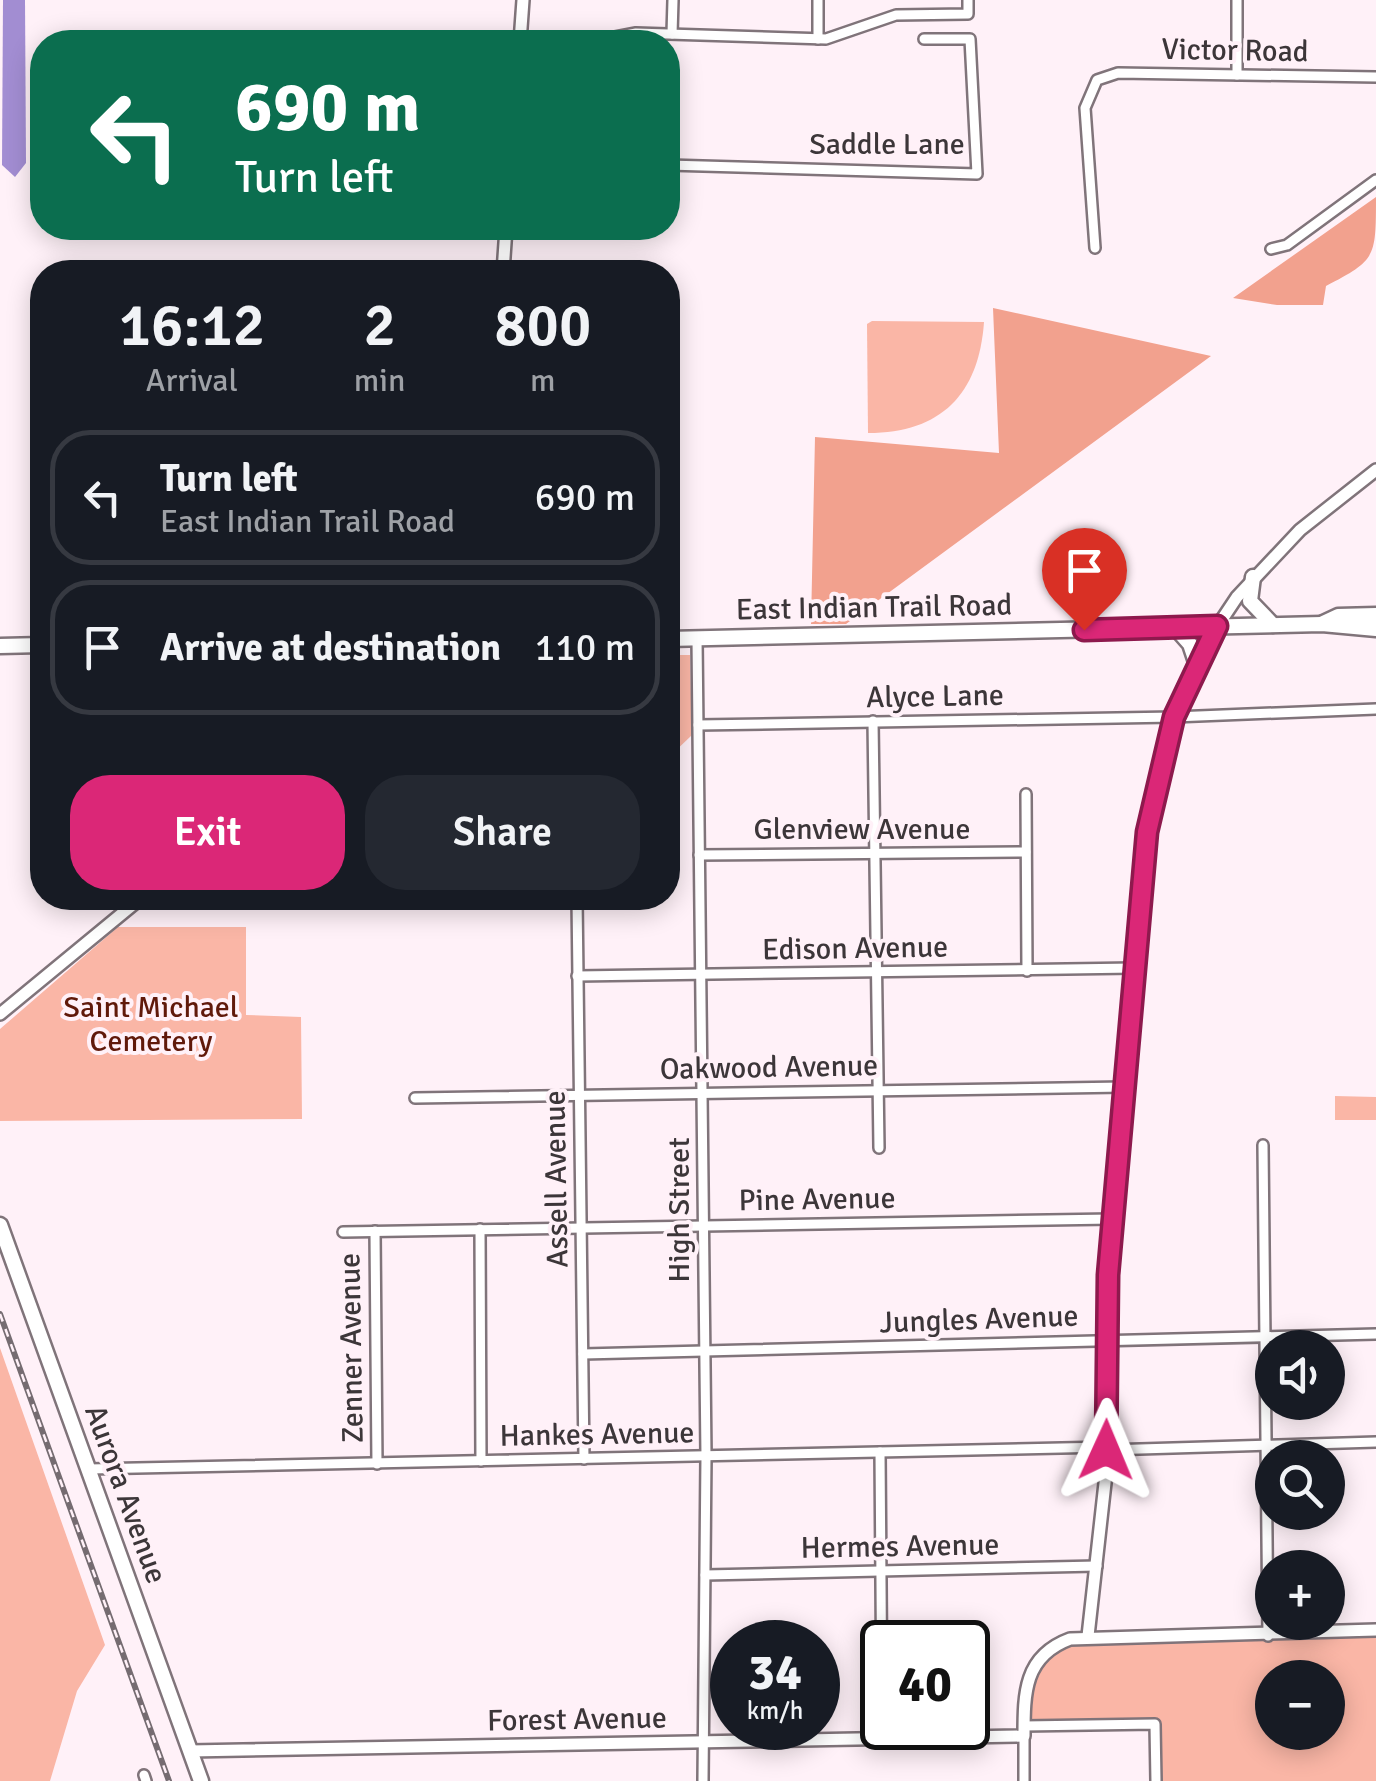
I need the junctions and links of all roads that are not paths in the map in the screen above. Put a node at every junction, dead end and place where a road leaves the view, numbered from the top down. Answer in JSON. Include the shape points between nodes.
{"nodes":[{"id":1,"x":524,"y":0,"type":"edge"},
{"id":2,"x":674,"y":0,"type":"edge"},
{"id":3,"x":818,"y":0,"type":"edge"},
{"id":4,"x":968,"y":0,"type":"edge"},
{"id":5,"x":1237,"y":0,"type":"edge"},
{"id":6,"x":521,"y":30,"type":"edge"},
{"id":7,"x":672,"y":30,"type":"edge"},
{"id":8,"x":680,"y":34,"type":"edge"},
{"id":9,"x":924,"y":38,"type":"dead end"},
{"id":10,"x":818,"y":39,"type":"junction"},
{"id":11,"x":1237,"y":75,"type":"junction"},
{"id":12,"x":1376,"y":77,"type":"edge"},
{"id":13,"x":680,"y":165,"type":"edge"},
{"id":14,"x":1376,"y":180,"type":"edge"},
{"id":15,"x":1095,"y":248,"type":"dead end"},
{"id":16,"x":1271,"y":249,"type":"dead end"},
{"id":17,"x":1376,"y":470,"type":"edge"},
{"id":18,"x":1254,"y":577,"type":"junction"},
{"id":19,"x":1376,"y":615,"type":"edge"},
{"id":20,"x":1322,"y":624,"type":"junction"},
{"id":21,"x":1273,"y":625,"type":"junction"},
{"id":22,"x":1217,"y":626,"type":"junction"},
{"id":23,"x":1175,"y":628,"type":"junction"},
{"id":24,"x":1376,"y":629,"type":"edge"},
{"id":25,"x":697,"y":638,"type":"junction"},
{"id":26,"x":680,"y":639,"type":"edge"},
{"id":27,"x":30,"y":645,"type":"edge"},
{"id":28,"x":0,"y":646,"type":"edge"},
{"id":29,"x":1198,"y":665,"type":"junction"},
{"id":30,"x":1376,"y":708,"type":"edge"},
{"id":31,"x":1174,"y":717,"type":"junction"},
{"id":32,"x":873,"y":721,"type":"junction"},
{"id":33,"x":698,"y":725,"type":"junction"},
{"id":34,"x":1026,"y":794,"type":"dead end"},
{"id":35,"x":1026,"y":852,"type":"junction"},
{"id":36,"x":874,"y":854,"type":"junction"},
{"id":37,"x":699,"y":855,"type":"junction"},
{"id":38,"x":126,"y":910,"type":"edge"},
{"id":39,"x":577,"y":910,"type":"edge"},
{"id":40,"x":1134,"y":968,"type":"junction"},
{"id":41,"x":1027,"y":971,"type":"junction"},
{"id":42,"x":876,"y":973,"type":"junction"},
{"id":43,"x":700,"y":974,"type":"junction"},
{"id":44,"x":577,"y":976,"type":"junction"},
{"id":45,"x":0,"y":1014,"type":"edge"},
{"id":46,"x":1124,"y":1087,"type":"junction"},
{"id":47,"x":878,"y":1091,"type":"junction"},
{"id":48,"x":703,"y":1094,"type":"junction"},
{"id":49,"x":580,"y":1096,"type":"junction"},
{"id":50,"x":415,"y":1098,"type":"dead end"},
{"id":51,"x":1263,"y":1145,"type":"dead end"},
{"id":52,"x":879,"y":1148,"type":"dead end"},
{"id":53,"x":1112,"y":1219,"type":"junction"},
{"id":54,"x":0,"y":1225,"type":"edge"},
{"id":55,"x":704,"y":1226,"type":"junction"},
{"id":56,"x":582,"y":1228,"type":"junction"},
{"id":57,"x":480,"y":1229,"type":"junction"},
{"id":58,"x":375,"y":1231,"type":"junction"},
{"id":59,"x":343,"y":1232,"type":"dead end"},
{"id":60,"x":1264,"y":1330,"type":"edge"},
{"id":61,"x":1376,"y":1334,"type":"edge"},
{"id":62,"x":1345,"y":1335,"type":"edge"},
{"id":63,"x":1255,"y":1339,"type":"edge"},
{"id":64,"x":1108,"y":1340,"type":"junction"},
{"id":65,"x":704,"y":1352,"type":"junction"},
{"id":66,"x":583,"y":1354,"type":"junction"},
{"id":67,"x":1376,"y":1442,"type":"edge"},
{"id":68,"x":1345,"y":1443,"type":"edge"},
{"id":69,"x":1255,"y":1445,"type":"edge"},
{"id":70,"x":1106,"y":1449,"type":"junction"},
{"id":71,"x":880,"y":1452,"type":"junction"},
{"id":72,"x":706,"y":1456,"type":"junction"},
{"id":73,"x":584,"y":1459,"type":"junction"},
{"id":74,"x":481,"y":1461,"type":"junction"},
{"id":75,"x":378,"y":1464,"type":"junction"},
{"id":76,"x":89,"y":1469,"type":"junction"},
{"id":77,"x":1097,"y":1566,"type":"junction"},
{"id":78,"x":881,"y":1571,"type":"junction"},
{"id":79,"x":705,"y":1575,"type":"junction"},
{"id":80,"x":881,"y":1620,"type":"edge"},
{"id":81,"x":1376,"y":1630,"type":"edge"},
{"id":82,"x":1345,"y":1632,"type":"edge"},
{"id":83,"x":1088,"y":1636,"type":"junction"},
{"id":84,"x":1255,"y":1636,"type":"edge"},
{"id":85,"x":990,"y":1731,"type":"edge"},
{"id":86,"x":1024,"y":1731,"type":"junction"},
{"id":87,"x":860,"y":1734,"type":"edge"},
{"id":88,"x":704,"y":1742,"type":"junction"},
{"id":89,"x":190,"y":1751,"type":"junction"},
{"id":90,"x":201,"y":1781,"type":"edge"},
{"id":91,"x":703,"y":1781,"type":"edge"},
{"id":92,"x":1024,"y":1781,"type":"edge"},
{"id":93,"x":1156,"y":1781,"type":"edge"}],
"edges":[{"from":1,"to":6,"type":"street"},
{"from":2,"to":7,"type":"street"},
{"from":3,"to":10,"type":"street"},
{"from":4,"to":10,"type":"street","via":[[968,14],[896,15]]},
{"from":5,"to":11,"type":"street"},
{"from":8,"to":10,"type":"street"},
{"from":9,"to":13,"type":"street","name":"Saddle Lane","via":[[970,39],[977,174]]},
{"from":11,"to":12,"type":"street","name":"Victor Road"},
{"from":11,"to":15,"type":"street","name":"Victor Road","via":[[1118,73],[1095,82],[1085,108]]},
{"from":14,"to":16,"type":"street","via":[[1287,246]]},
{"from":17,"to":18,"type":"street","via":[[1300,530]]},
{"from":18,"to":21,"type":"main road","via":[[1250,602]]},
{"from":18,"to":22,"type":"street"},
{"from":19,"to":20,"type":"main road","name":"East Indian Trail Road","via":[[1338,616]]},
{"from":20,"to":21,"type":"main road","name":"East Indian Trail Road"},
{"from":20,"to":24,"type":"main road","name":"East Indian Trail Road"},
{"from":21,"to":22,"type":"main road","name":"East Indian Trail Road"},
{"from":22,"to":23,"type":"main road","name":"East Indian Trail Road"},
{"from":22,"to":29,"type":"street"},
{"from":23,"to":25,"type":"main road","name":"East Indian Trail Road"},
{"from":23,"to":29,"type":"main road"},
{"from":25,"to":26,"type":"main road","name":"East Indian Trail Road"},
{"from":25,"to":33,"type":"street","name":"High Street"},
{"from":27,"to":28,"type":"main road"},
{"from":29,"to":31,"type":"street"},
{"from":30,"to":31,"type":"street","name":"Alyce Lane"},
{"from":31,"to":32,"type":"street","name":"Alyce Lane"},
{"from":31,"to":40,"type":"street","via":[[1147,832]]},
{"from":32,"to":33,"type":"street","name":"Alyce Lane"},
{"from":32,"to":36,"type":"street"},
{"from":33,"to":37,"type":"street","name":"High Street"},
{"from":34,"to":35,"type":"street"},
{"from":35,"to":36,"type":"street","name":"Glenview Avenue"},
{"from":35,"to":41,"type":"street"},
{"from":36,"to":37,"type":"street","name":"Glenview Avenue"},
{"from":36,"to":42,"type":"street"},
{"from":37,"to":43,"type":"street","name":"High Street"},
{"from":38,"to":45,"type":"street"},
{"from":39,"to":44,"type":"street","name":"Assell Avenue"},
{"from":40,"to":41,"type":"street","name":"Edison Avenue"},
{"from":40,"to":46,"type":"street"},
{"from":41,"to":42,"type":"street","name":"Edison Avenue"},
{"from":42,"to":43,"type":"street","name":"Edison Avenue"},
{"from":42,"to":47,"type":"street"},
{"from":43,"to":44,"type":"street","name":"Edison Avenue"},
{"from":43,"to":48,"type":"street","name":"High Street"},
{"from":44,"to":49,"type":"street","name":"Assell Avenue"},
{"from":46,"to":47,"type":"street","name":"Oakwood Avenue"},
{"from":46,"to":53,"type":"street"},
{"from":47,"to":48,"type":"street","name":"Oakwood Avenue"},
{"from":47,"to":52,"type":"street"},
{"from":48,"to":49,"type":"street","name":"Oakwood Avenue"},
{"from":48,"to":55,"type":"street","name":"High Street"},
{"from":49,"to":50,"type":"street","name":"Oakwood Avenue"},
{"from":49,"to":56,"type":"street","name":"Assell Avenue"},
{"from":51,"to":60,"type":"street"},
{"from":53,"to":55,"type":"street","name":"Pine Avenue"},
{"from":53,"to":64,"type":"street"},
{"from":54,"to":76,"type":"main road","name":"Aurora Avenue"},
{"from":55,"to":56,"type":"street","name":"Pine Avenue"},
{"from":55,"to":65,"type":"street","name":"High Street"},
{"from":56,"to":57,"type":"street","name":"Pine Avenue"},
{"from":56,"to":66,"type":"street","name":"Assell Avenue"},
{"from":57,"to":58,"type":"street","name":"Pine Avenue"},
{"from":57,"to":74,"type":"street"},
{"from":58,"to":59,"type":"street","name":"Pine Avenue"},
{"from":58,"to":75,"type":"street","name":"Zenner Avenue"},
{"from":61,"to":62,"type":"street","name":"Jungles Avenue"},
{"from":63,"to":64,"type":"street","name":"Jungles Avenue"},
{"from":64,"to":65,"type":"street","name":"Jungles Avenue"},
{"from":64,"to":70,"type":"street"},
{"from":65,"to":66,"type":"street","name":"Jungles Avenue"},
{"from":65,"to":72,"type":"street","name":"High Street"},
{"from":66,"to":73,"type":"street","name":"Assell Avenue"},
{"from":67,"to":68,"type":"street","name":"Hankes Avenue"},
{"from":69,"to":70,"type":"street","name":"Hankes Avenue"},
{"from":70,"to":71,"type":"street","name":"Hankes Avenue"},
{"from":70,"to":77,"type":"street"},
{"from":71,"to":72,"type":"street","name":"Hankes Avenue"},
{"from":71,"to":78,"type":"street"},
{"from":72,"to":73,"type":"street","name":"Hankes Avenue"},
{"from":72,"to":79,"type":"street","name":"High Street"},
{"from":73,"to":74,"type":"street","name":"Hankes Avenue"},
{"from":74,"to":75,"type":"street","name":"Hankes Avenue"},
{"from":75,"to":76,"type":"street","name":"Hankes Avenue"},
{"from":76,"to":89,"type":"main road","name":"Aurora Avenue"},
{"from":77,"to":78,"type":"street","name":"Hermes Avenue"},
{"from":77,"to":83,"type":"street"},
{"from":78,"to":79,"type":"street","name":"Hermes Avenue"},
{"from":78,"to":80,"type":"street"},
{"from":79,"to":88,"type":"street","name":"High Street"},
{"from":81,"to":82,"type":"street"},
{"from":83,"to":84,"type":"street"},
{"from":83,"to":86,"type":"street","via":[[1057,1644],[1036,1661],[1024,1688]]},
{"from":85,"to":86,"type":"street","name":"Forest Avenue"},
{"from":86,"to":92,"type":"street"},
{"from":86,"to":93,"type":"street","name":"Forest Avenue","via":[[1155,1724]]},
{"from":87,"to":88,"type":"street","name":"Forest Avenue"},
{"from":88,"to":89,"type":"street","name":"Forest Avenue"},
{"from":88,"to":91,"type":"street","name":"High Street"},
{"from":89,"to":90,"type":"main road","name":"Aurora Avenue"}]}
